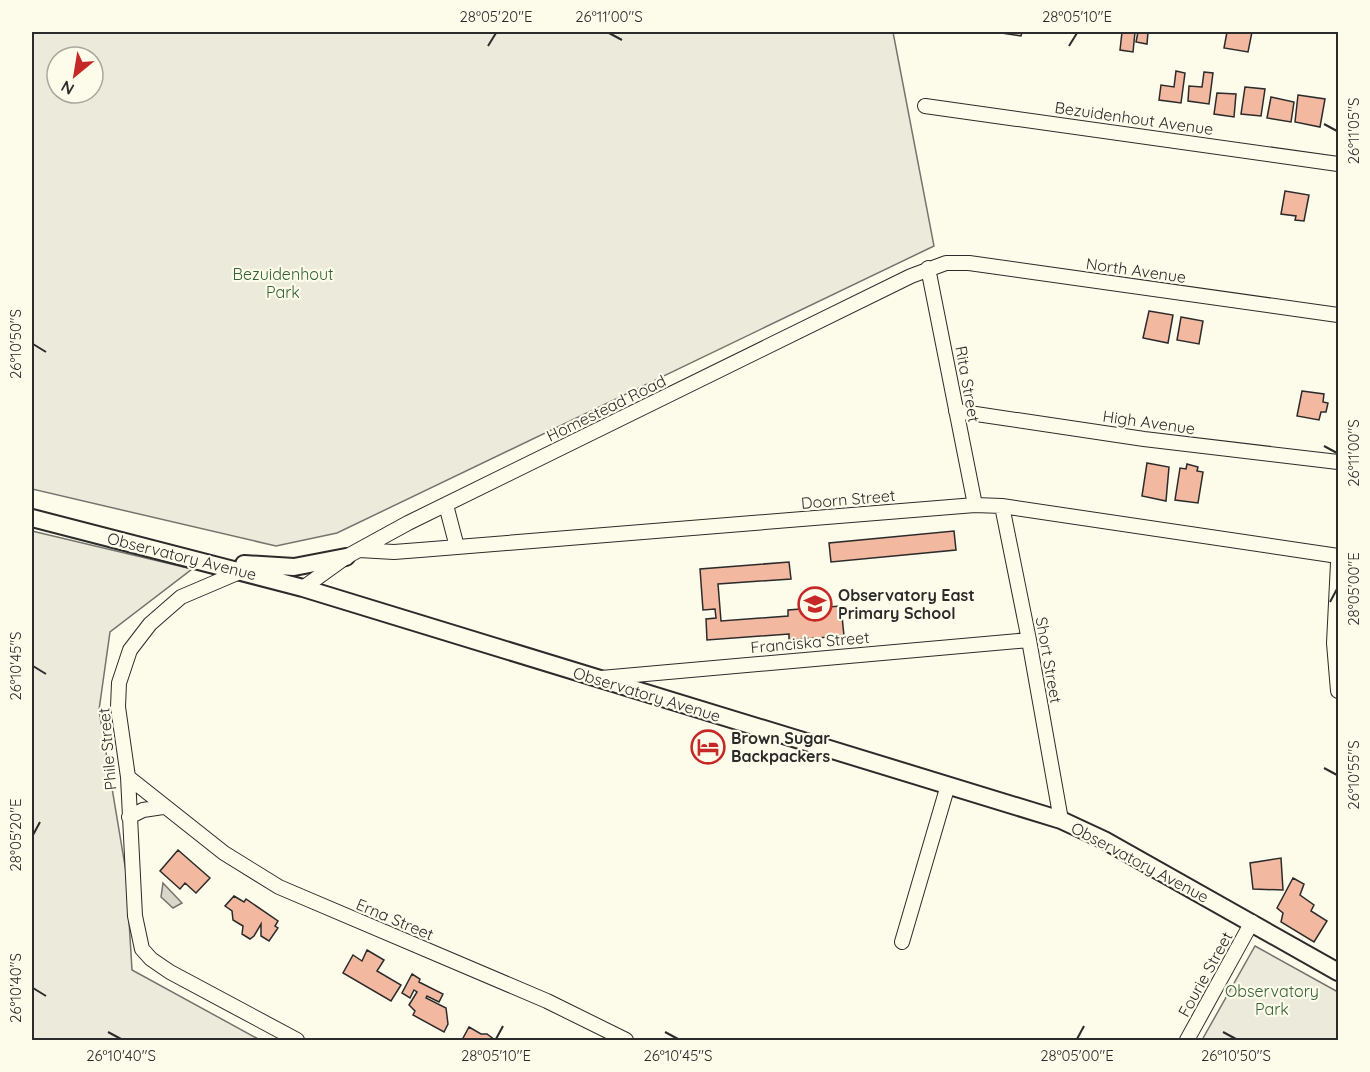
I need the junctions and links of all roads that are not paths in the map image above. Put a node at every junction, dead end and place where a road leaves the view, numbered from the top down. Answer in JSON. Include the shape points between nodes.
{"nodes":[{"id":1,"x":925,"y":105,"type":"dead end"},
{"id":2,"x":1338,"y":164,"type":"edge"},
{"id":3,"x":928,"y":268,"type":"junction"},
{"id":4,"x":1338,"y":315,"type":"edge"},
{"id":5,"x":956,"y":411,"type":"junction"},
{"id":6,"x":1338,"y":462,"type":"edge"},
{"id":7,"x":446,"y":505,"type":"junction"},
{"id":8,"x":975,"y":505,"type":"junction"},
{"id":9,"x":1002,"y":506,"type":"junction"},
{"id":10,"x":32,"y":518,"type":"edge"},
{"id":11,"x":457,"y":546,"type":"junction"},
{"id":12,"x":352,"y":553,"type":"junction"},
{"id":13,"x":1338,"y":556,"type":"edge"},
{"id":14,"x":205,"y":561,"type":"junction"},
{"id":15,"x":1338,"y":563,"type":"edge"},
{"id":16,"x":242,"y":571,"type":"junction"},
{"id":17,"x":303,"y":588,"type":"junction"},
{"id":18,"x":1029,"y":640,"type":"junction"},
{"id":19,"x":595,"y":678,"type":"junction"},
{"id":20,"x":1338,"y":691,"type":"edge"},
{"id":21,"x":128,"y":777,"type":"junction"},
{"id":22,"x":948,"y":785,"type":"junction"},
{"id":23,"x":163,"y":807,"type":"junction"},
{"id":24,"x":129,"y":817,"type":"junction"},
{"id":25,"x":1060,"y":820,"type":"junction"},
{"id":26,"x":1252,"y":922,"type":"junction"},
{"id":27,"x":902,"y":942,"type":"dead end"},
{"id":28,"x":1338,"y":972,"type":"edge"},
{"id":29,"x":297,"y":1041,"type":"edge"},
{"id":30,"x":626,"y":1041,"type":"edge"},
{"id":31,"x":1187,"y":1041,"type":"edge"}],
"edges":[{"from":1,"to":2,"type":"street","name":"Bezuidenhout Avenue"},
{"from":3,"to":4,"type":"street","name":"North Avenue","via":[[969,263]]},
{"from":3,"to":5,"type":"street","name":"Rita Street"},
{"from":3,"to":7,"type":"street","name":"Homestead Road"},
{"from":5,"to":6,"type":"street","name":"High Avenue"},
{"from":5,"to":8,"type":"street","name":"Rita Street"},
{"from":7,"to":11,"type":"street"},
{"from":7,"to":12,"type":"street","name":"Homestead Road"},
{"from":8,"to":9,"type":"street","name":"Doorn Street"},
{"from":8,"to":11,"type":"street","name":"Doorn Street"},
{"from":9,"to":13,"type":"street","name":"Doorn Street"},
{"from":9,"to":18,"type":"street","name":"Short Street"},
{"from":10,"to":14,"type":"main road","name":"Observatory Avenue"},
{"from":11,"to":12,"type":"street","name":"Doorn Street"},
{"from":12,"to":14,"type":"main road","via":[[294,567]]},
{"from":12,"to":17,"type":"street","name":"Homestead Road"},
{"from":14,"to":16,"type":"main road","name":"Observatory Avenue"},
{"from":15,"to":20,"type":"street","via":[[1334,643]]},
{"from":16,"to":17,"type":"main road","name":"Observatory Avenue"},
{"from":16,"to":21,"type":"street","name":"Phile Street","via":[[182,597],[150,624],[130,650],[118,706]]},
{"from":17,"to":19,"type":"main road","name":"Observatory Avenue"},
{"from":18,"to":19,"type":"street","name":"Franciska Street"},
{"from":18,"to":25,"type":"street","name":"Short Street"},
{"from":19,"to":22,"type":"main road","name":"Observatory Avenue"},
{"from":21,"to":23,"type":"street","name":"Erna Street"},
{"from":21,"to":24,"type":"street","name":"Phile Street"},
{"from":22,"to":25,"type":"main road","name":"Observatory Avenue"},
{"from":22,"to":27,"type":"street"},
{"from":23,"to":24,"type":"street"},
{"from":23,"to":30,"type":"street","name":"Erna Street","via":[[224,853],[279,887],[547,1001]]},
{"from":24,"to":29,"type":"street","name":"Phile Street","via":[[135,916],[146,955]]},
{"from":25,"to":26,"type":"main road","name":"Observatory Avenue"},
{"from":26,"to":28,"type":"main road","name":"Observatory Avenue"},
{"from":26,"to":31,"type":"street","name":"Fourie Street"}]}
